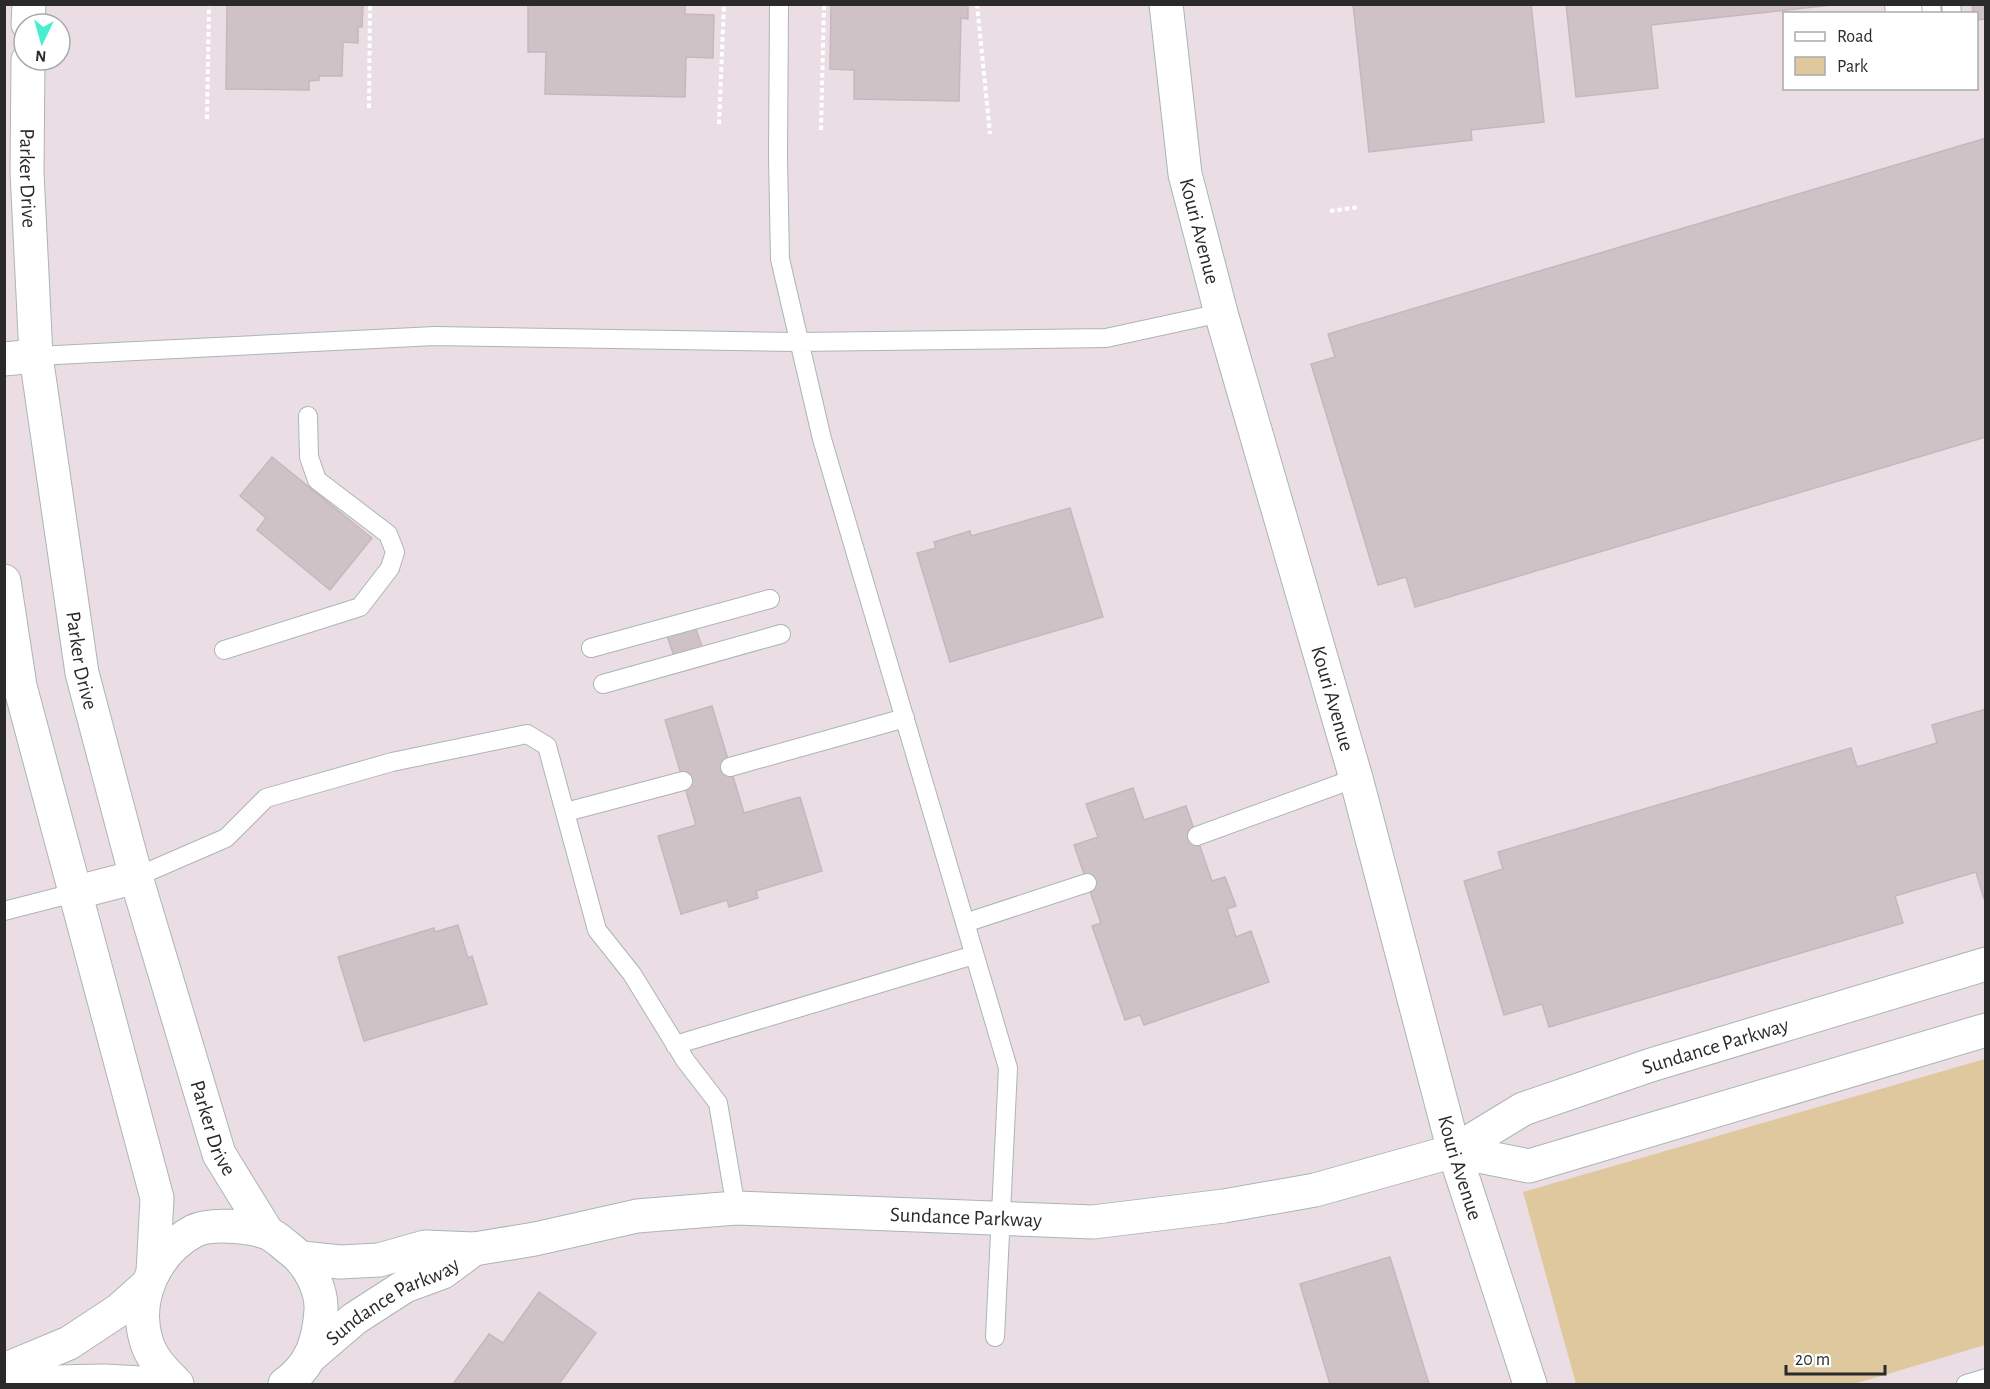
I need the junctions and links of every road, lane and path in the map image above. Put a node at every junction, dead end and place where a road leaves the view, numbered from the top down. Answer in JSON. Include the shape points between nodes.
{"nodes":[{"id":1,"x":209,"y":4,"type":"edge"},
{"id":2,"x":370,"y":4,"type":"edge"},
{"id":3,"x":724,"y":4,"type":"edge"},
{"id":4,"x":779,"y":4,"type":"edge"},
{"id":5,"x":824,"y":4,"type":"edge"},
{"id":6,"x":977,"y":4,"type":"edge"},
{"id":7,"x":1166,"y":4,"type":"edge"},
{"id":8,"x":28,"y":72,"type":"edge"},
{"id":9,"x":369,"y":108,"type":"dead end"},
{"id":10,"x":207,"y":119,"type":"dead end"},
{"id":11,"x":719,"y":124,"type":"dead end"},
{"id":12,"x":821,"y":130,"type":"dead end"},
{"id":13,"x":990,"y":134,"type":"dead end"},
{"id":14,"x":1359,"y":207,"type":"dead end"},
{"id":15,"x":1330,"y":211,"type":"dead end"},
{"id":16,"x":1221,"y":313,"type":"junction"},
{"id":17,"x":798,"y":342,"type":"junction"},
{"id":18,"x":20,"y":358,"type":"edge"},
{"id":19,"x":308,"y":416,"type":"dead end"},
{"id":20,"x":4,"y":581,"type":"edge"},
{"id":21,"x":770,"y":599,"type":"dead end"},
{"id":22,"x":781,"y":634,"type":"dead end"},
{"id":23,"x":591,"y":648,"type":"dead end"},
{"id":24,"x":224,"y":650,"type":"dead end"},
{"id":25,"x":603,"y":684,"type":"dead end"},
{"id":26,"x":905,"y":718,"type":"junction"},
{"id":27,"x":730,"y":767,"type":"dead end"},
{"id":28,"x":1356,"y":778,"type":"junction"},
{"id":29,"x":683,"y":781,"type":"dead end"},
{"id":30,"x":566,"y":812,"type":"junction"},
{"id":31,"x":1197,"y":836,"type":"dead end"},
{"id":32,"x":136,"y":877,"type":"junction"},
{"id":33,"x":1087,"y":883,"type":"dead end"},
{"id":34,"x":74,"y":893,"type":"junction"},
{"id":35,"x":4,"y":911,"type":"edge"},
{"id":36,"x":965,"y":923,"type":"junction"},
{"id":37,"x":974,"y":954,"type":"junction"},
{"id":38,"x":1986,"y":964,"type":"edge"},
{"id":39,"x":1986,"y":1030,"type":"edge"},
{"id":40,"x":675,"y":1045,"type":"junction"},
{"id":41,"x":1454,"y":1151,"type":"junction"},
{"id":42,"x":736,"y":1208,"type":"junction"},
{"id":43,"x":1000,"y":1220,"type":"junction"},
{"id":44,"x":267,"y":1232,"type":"junction"},
{"id":45,"x":474,"y":1249,"type":"junction"},
{"id":46,"x":302,"y":1258,"type":"junction"},
{"id":47,"x":150,"y":1279,"type":"junction"},
{"id":48,"x":995,"y":1337,"type":"dead end"},
{"id":49,"x":4,"y":1370,"type":"edge"},
{"id":50,"x":297,"y":1375,"type":"edge"},
{"id":51,"x":1986,"y":1378,"type":"edge"},
{"id":52,"x":4,"y":1383,"type":"edge"},
{"id":53,"x":159,"y":1384,"type":"edge"},
{"id":54,"x":177,"y":1384,"type":"edge"},
{"id":55,"x":1530,"y":1384,"type":"edge"},
{"id":56,"x":1966,"y":1384,"type":"edge"}],
"edges":[{"from":1,"to":10,"type":"path"},
{"from":2,"to":9,"type":"path"},
{"from":3,"to":11,"type":"path"},
{"from":4,"to":17,"type":"lane","via":[[780,259]]},
{"from":5,"to":12,"type":"path"},
{"from":6,"to":13,"type":"path"},
{"from":7,"to":16,"type":"street","name":"Kouri Avenue","via":[[1185,174]]},
{"from":8,"to":18,"type":"street","name":"Parker Drive"},
{"from":14,"to":15,"type":"path"},
{"from":16,"to":17,"type":"lane","via":[[1106,338]]},
{"from":16,"to":28,"type":"street","name":"Kouri Avenue"},
{"from":17,"to":18,"type":"lane","via":[[435,336]]},
{"from":17,"to":26,"type":"lane","via":[[822,439]]},
{"from":18,"to":32,"type":"street","name":"Parker Drive","via":[[82,673]]},
{"from":19,"to":24,"type":"lane","via":[[309,457],[317,480],[388,534],[395,552],[390,568],[360,607]]},
{"from":20,"to":34,"type":"street","via":[[20,686]]},
{"from":21,"to":23,"type":"lane"},
{"from":22,"to":25,"type":"lane"},
{"from":26,"to":27,"type":"lane"},
{"from":26,"to":36,"type":"lane"},
{"from":28,"to":31,"type":"lane"},
{"from":28,"to":41,"type":"street","name":"Kouri Avenue"},
{"from":29,"to":30,"type":"lane"},
{"from":30,"to":32,"type":"lane","via":[[547,746],[527,734],[392,762],[266,798],[226,838]]},
{"from":30,"to":40,"type":"lane","via":[[597,930],[632,974]]},
{"from":32,"to":34,"type":"street"},
{"from":32,"to":44,"type":"street","name":"Parker Drive","via":[[219,1154]]},
{"from":33,"to":36,"type":"lane"},
{"from":34,"to":35,"type":"lane"},
{"from":34,"to":47,"type":"street","via":[[157,1198]]},
{"from":36,"to":37,"type":"lane"},
{"from":37,"to":40,"type":"lane"},
{"from":37,"to":43,"type":"lane","via":[[1008,1068]]},
{"from":38,"to":41,"type":"street","name":"Sundance Parkway","via":[[1652,1065],[1524,1109]]},
{"from":39,"to":41,"type":"street","name":"Sundance Parkway","via":[[1528,1166]]},
{"from":40,"to":42,"type":"lane","via":[[718,1104]]},
{"from":41,"to":43,"type":"street","name":"Sundance Parkway","via":[[1316,1190],[1224,1206],[1093,1222]]},
{"from":41,"to":55,"type":"street","name":"Kouri Avenue"},
{"from":42,"to":43,"type":"street","name":"Sundance Parkway"},
{"from":42,"to":45,"type":"street","name":"Sundance Parkway","via":[[637,1216]]},
{"from":43,"to":48,"type":"lane"},
{"from":44,"to":46,"type":"street"},
{"from":44,"to":47,"type":"street","via":[[235,1225],[195,1230],[173,1246]]},
{"from":45,"to":46,"type":"street","name":"Sundance Parkway","via":[[425,1247],[379,1260],[340,1262]]},
{"from":45,"to":50,"type":"street","name":"Sundance Parkway","via":[[443,1272],[405,1286],[354,1318]]},
{"from":46,"to":50,"type":"street","via":[[315,1280],[321,1305],[320,1331]]},
{"from":47,"to":49,"type":"street","via":[[119,1310],[69,1343]]},
{"from":47,"to":54,"type":"street","via":[[142,1313],[146,1341],[159,1366]]},
{"from":51,"to":56,"type":"lane"},
{"from":52,"to":53,"type":"street"}]}
